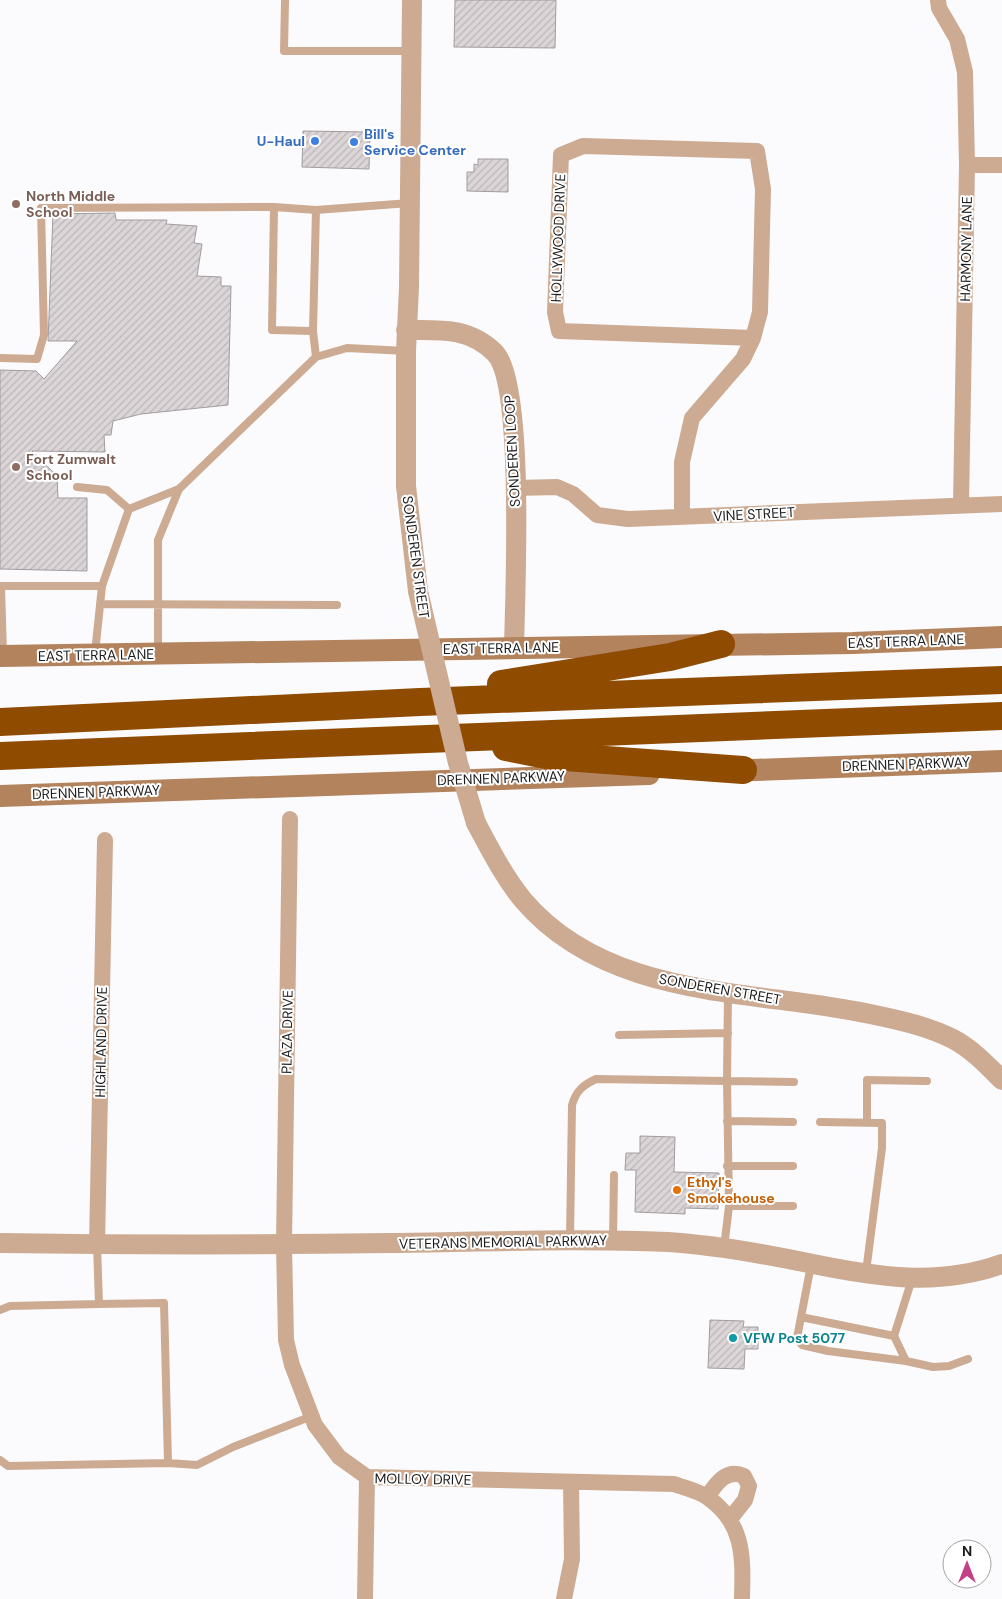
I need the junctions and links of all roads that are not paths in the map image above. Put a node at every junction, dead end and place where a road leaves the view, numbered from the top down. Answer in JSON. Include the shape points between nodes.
{"nodes":[{"id":1,"x":412,"y":0,"type":"edge"},
{"id":2,"x":938,"y":0,"type":"edge"},
{"id":3,"x":284,"y":1,"type":"dead end"},
{"id":4,"x":411,"y":51,"type":"junction"},
{"id":5,"x":967,"y":165,"type":"junction"},
{"id":6,"x":1002,"y":165,"type":"edge"},
{"id":7,"x":410,"y":203,"type":"junction"},
{"id":8,"x":274,"y":207,"type":"junction"},
{"id":9,"x":316,"y":210,"type":"junction"},
{"id":10,"x":406,"y":330,"type":"junction"},
{"id":11,"x":313,"y":331,"type":"junction"},
{"id":12,"x":754,"y":338,"type":"junction"},
{"id":13,"x":406,"y":351,"type":"junction"},
{"id":14,"x":316,"y":357,"type":"junction"},
{"id":15,"x":0,"y":358,"type":"edge"},
{"id":16,"x":77,"y":487,"type":"dead end"},
{"id":17,"x":515,"y":488,"type":"junction"},
{"id":18,"x":179,"y":490,"type":"junction"},
{"id":19,"x":961,"y":504,"type":"junction"},
{"id":20,"x":1002,"y":504,"type":"edge"},
{"id":21,"x":130,"y":509,"type":"junction"},
{"id":22,"x":682,"y":517,"type":"junction"},
{"id":23,"x":0,"y":586,"type":"edge"},
{"id":24,"x":102,"y":586,"type":"junction"},
{"id":25,"x":100,"y":604,"type":"junction"},
{"id":26,"x":337,"y":605,"type":"dead end"},
{"id":27,"x":158,"y":606,"type":"junction"},
{"id":28,"x":1002,"y":637,"type":"edge"},
{"id":29,"x":721,"y":644,"type":"junction"},
{"id":30,"x":514,"y":647,"type":"junction"},
{"id":31,"x":158,"y":654,"type":"junction"},
{"id":32,"x":95,"y":655,"type":"junction"},
{"id":33,"x":2,"y":656,"type":"edge"},
{"id":34,"x":1002,"y":680,"type":"edge"},
{"id":35,"x":420,"y":702,"type":"junction"},
{"id":36,"x":1002,"y":716,"type":"edge"},
{"id":37,"x":0,"y":722,"type":"edge"},
{"id":38,"x":463,"y":738,"type":"junction"},
{"id":39,"x":0,"y":756,"type":"edge"},
{"id":40,"x":1002,"y":761,"type":"edge"},
{"id":41,"x":743,"y":770,"type":"junction"},
{"id":42,"x":0,"y":796,"type":"edge"},
{"id":43,"x":290,"y":820,"type":"dead end"},
{"id":44,"x":105,"y":840,"type":"dead end"},
{"id":45,"x":728,"y":991,"type":"junction"},
{"id":46,"x":728,"y":1033,"type":"junction"},
{"id":47,"x":619,"y":1035,"type":"dead end"},
{"id":48,"x":1002,"y":1080,"type":"edge"},
{"id":49,"x":727,"y":1081,"type":"junction"},
{"id":50,"x":927,"y":1081,"type":"dead end"},
{"id":51,"x":794,"y":1082,"type":"dead end"},
{"id":52,"x":727,"y":1121,"type":"junction"},
{"id":53,"x":793,"y":1122,"type":"dead end"},
{"id":54,"x":820,"y":1122,"type":"dead end"},
{"id":55,"x":867,"y":1122,"type":"junction"},
{"id":56,"x":727,"y":1166,"type":"junction"},
{"id":57,"x":793,"y":1166,"type":"dead end"},
{"id":58,"x":614,"y":1175,"type":"dead end"},
{"id":59,"x":729,"y":1206,"type":"junction"},
{"id":60,"x":793,"y":1206,"type":"dead end"},
{"id":61,"x":613,"y":1240,"type":"junction"},
{"id":62,"x":570,"y":1241,"type":"junction"},
{"id":63,"x":0,"y":1244,"type":"edge"},
{"id":64,"x":97,"y":1245,"type":"junction"},
{"id":65,"x":284,"y":1245,"type":"junction"},
{"id":66,"x":724,"y":1248,"type":"junction"},
{"id":67,"x":811,"y":1263,"type":"junction"},
{"id":68,"x":1002,"y":1264,"type":"edge"},
{"id":69,"x":866,"y":1274,"type":"junction"},
{"id":70,"x":912,"y":1279,"type":"junction"},
{"id":71,"x":99,"y":1304,"type":"junction"},
{"id":72,"x":0,"y":1310,"type":"edge"},
{"id":73,"x":801,"y":1317,"type":"junction"},
{"id":74,"x":894,"y":1336,"type":"junction"},
{"id":75,"x":968,"y":1359,"type":"dead end"},
{"id":76,"x":906,"y":1361,"type":"junction"},
{"id":77,"x":312,"y":1416,"type":"junction"},
{"id":78,"x":0,"y":1460,"type":"edge"},
{"id":79,"x":168,"y":1463,"type":"junction"},
{"id":80,"x":366,"y":1477,"type":"junction"},
{"id":81,"x":571,"y":1482,"type":"junction"},
{"id":82,"x":707,"y":1497,"type":"junction"},
{"id":83,"x":730,"y":1519,"type":"junction"},
{"id":84,"x":365,"y":1599,"type":"edge"},
{"id":85,"x":564,"y":1599,"type":"edge"},
{"id":86,"x":742,"y":1599,"type":"edge"}],
"edges":[{"from":1,"to":4,"type":"street","name":"SONDEREN STREET"},
{"from":2,"to":5,"type":"street","name":"HARMONY LANE","via":[[938,8],[957,39],[965,72]]},
{"from":3,"to":4,"type":"lane","via":[[284,51]]},
{"from":4,"to":7,"type":"street","name":"SONDEREN STREET"},
{"from":5,"to":6,"type":"street"},
{"from":5,"to":19,"type":"street","name":"HARMONY LANE"},
{"from":7,"to":9,"type":"lane"},
{"from":7,"to":10,"type":"street","name":"SONDEREN STREET"},
{"from":8,"to":9,"type":"lane"},
{"from":8,"to":11,"type":"lane","via":[[272,330]]},
{"from":8,"to":15,"type":"lane","via":[[42,208],[44,335],[37,359]]},
{"from":9,"to":11,"type":"lane"},
{"from":10,"to":13,"type":"street","name":"SONDEREN STREET"},
{"from":10,"to":17,"type":"street","name":"SONDEREN LOOP","via":[[452,330],[477,340],[496,354],[507,376],[512,404]]},
{"from":11,"to":14,"type":"lane"},
{"from":12,"to":12,"type":"street","name":"HOLLYWOOD DRIVE","via":[[760,312],[763,189],[757,151],[583,146],[561,155],[555,312],[559,330]]},
{"from":12,"to":22,"type":"street","name":"HOLLYWOOD DRIVE","via":[[743,359],[692,418],[682,462]]},
{"from":13,"to":14,"type":"lane","via":[[347,348]]},
{"from":13,"to":45,"type":"street","name":"SONDEREN STREET","bridge":true,"via":[[406,486],[418,591],[456,754],[476,823],[499,866],[524,901],[555,930],[589,954],[636,972],[687,986]]},
{"from":14,"to":18,"type":"lane"},
{"from":16,"to":21,"type":"lane","via":[[107,490]]},
{"from":17,"to":22,"type":"street","name":"VINE STREET","via":[[557,487],[573,494],[597,515],[628,519]]},
{"from":17,"to":30,"type":"street","name":"SONDEREN LOOP"},
{"from":18,"to":21,"type":"lane"},
{"from":18,"to":27,"type":"lane","via":[[158,540]]},
{"from":19,"to":20,"type":"street","name":"VINE STREET"},
{"from":19,"to":22,"type":"street","name":"VINE STREET"},
{"from":21,"to":24,"type":"lane"},
{"from":23,"to":24,"type":"lane"},
{"from":23,"to":33,"type":"lane"},
{"from":24,"to":25,"type":"lane"},
{"from":25,"to":27,"type":"lane"},
{"from":25,"to":32,"type":"lane"},
{"from":26,"to":27,"type":"lane"},
{"from":27,"to":31,"type":"lane"},
{"from":28,"to":29,"type":"main road","name":"EAST TERRA LANE"},
{"from":29,"to":30,"type":"main road","name":"EAST TERRA LANE"},
{"from":29,"to":35,"type":"highway","via":[[670,657],[479,687]]},
{"from":30,"to":31,"type":"main road","name":"EAST TERRA LANE"},
{"from":31,"to":32,"type":"main road","name":"EAST TERRA LANE"},
{"from":32,"to":33,"type":"main road","name":"EAST TERRA LANE"},
{"from":34,"to":35,"type":"highway"},
{"from":35,"to":37,"type":"highway"},
{"from":36,"to":38,"type":"highway"},
{"from":38,"to":39,"type":"highway"},
{"from":38,"to":41,"type":"highway","via":[[550,756]]},
{"from":40,"to":41,"type":"main road","name":"DRENNEN PARKWAY"},
{"from":41,"to":42,"type":"main road","name":"DRENNEN PARKWAY"},
{"from":43,"to":65,"type":"street","name":"PLAZA DRIVE"},
{"from":44,"to":64,"type":"street","name":"HIGHLAND DRIVE"},
{"from":45,"to":46,"type":"lane"},
{"from":45,"to":48,"type":"street","name":"SONDEREN STREET","via":[[912,1023],[954,1039],[976,1054]]},
{"from":46,"to":47,"type":"lane"},
{"from":46,"to":49,"type":"lane"},
{"from":49,"to":51,"type":"lane"},
{"from":49,"to":52,"type":"lane"},
{"from":49,"to":62,"type":"lane","via":[[596,1079],[575,1094],[572,1105]]},
{"from":50,"to":55,"type":"lane","via":[[867,1080]]},
{"from":52,"to":53,"type":"lane"},
{"from":52,"to":56,"type":"lane"},
{"from":54,"to":55,"type":"lane"},
{"from":55,"to":69,"type":"lane","via":[[882,1123],[882,1148]]},
{"from":56,"to":57,"type":"lane"},
{"from":56,"to":59,"type":"lane"},
{"from":58,"to":61,"type":"lane"},
{"from":59,"to":60,"type":"lane"},
{"from":59,"to":66,"type":"lane"},
{"from":61,"to":62,"type":"street","name":"VETERANS MEMORIAL PARKWAY"},
{"from":61,"to":66,"type":"street","name":"VETERANS MEMORIAL PARKWAY"},
{"from":62,"to":65,"type":"street","name":"VETERANS MEMORIAL PARKWAY"},
{"from":63,"to":64,"type":"street","name":"VETERANS MEMORIAL PARKWAY"},
{"from":64,"to":65,"type":"street","name":"VETERANS MEMORIAL PARKWAY"},
{"from":64,"to":71,"type":"lane"},
{"from":65,"to":77,"type":"street","name":"MOLLOY DRIVE","via":[[286,1340]]},
{"from":66,"to":67,"type":"street","name":"VETERANS MEMORIAL PARKWAY"},
{"from":67,"to":69,"type":"street","name":"VETERANS MEMORIAL PARKWAY"},
{"from":67,"to":73,"type":"lane"},
{"from":68,"to":70,"type":"street","name":"VETERANS MEMORIAL PARKWAY","via":[[953,1276]]},
{"from":69,"to":70,"type":"street","name":"VETERANS MEMORIAL PARKWAY"},
{"from":70,"to":74,"type":"lane"},
{"from":71,"to":72,"type":"lane","via":[[10,1306]]},
{"from":71,"to":79,"type":"lane","via":[[164,1303]]},
{"from":73,"to":74,"type":"lane"},
{"from":73,"to":76,"type":"lane","via":[[798,1338],[802,1344],[828,1351]]},
{"from":74,"to":76,"type":"lane"},
{"from":75,"to":76,"type":"lane","via":[[950,1366],[933,1367]]},
{"from":77,"to":79,"type":"lane","via":[[197,1465]]},
{"from":77,"to":80,"type":"street","name":"MOLLOY DRIVE","via":[[330,1447]]},
{"from":78,"to":79,"type":"lane","via":[[8,1466]]},
{"from":80,"to":81,"type":"street","name":"MOLLOY DRIVE"},
{"from":80,"to":84,"type":"street"},
{"from":81,"to":82,"type":"street","name":"MOLLOY DRIVE","via":[[674,1484]]},
{"from":81,"to":85,"type":"street","via":[[572,1560]]},
{"from":82,"to":83,"type":"street","name":"MOLLOY DRIVE"},
{"from":82,"to":83,"type":"street","via":[[724,1476],[744,1476],[749,1486],[744,1500]]},
{"from":83,"to":86,"type":"street","name":"MOLLOY DRIVE","via":[[739,1536],[743,1560]]}]}
